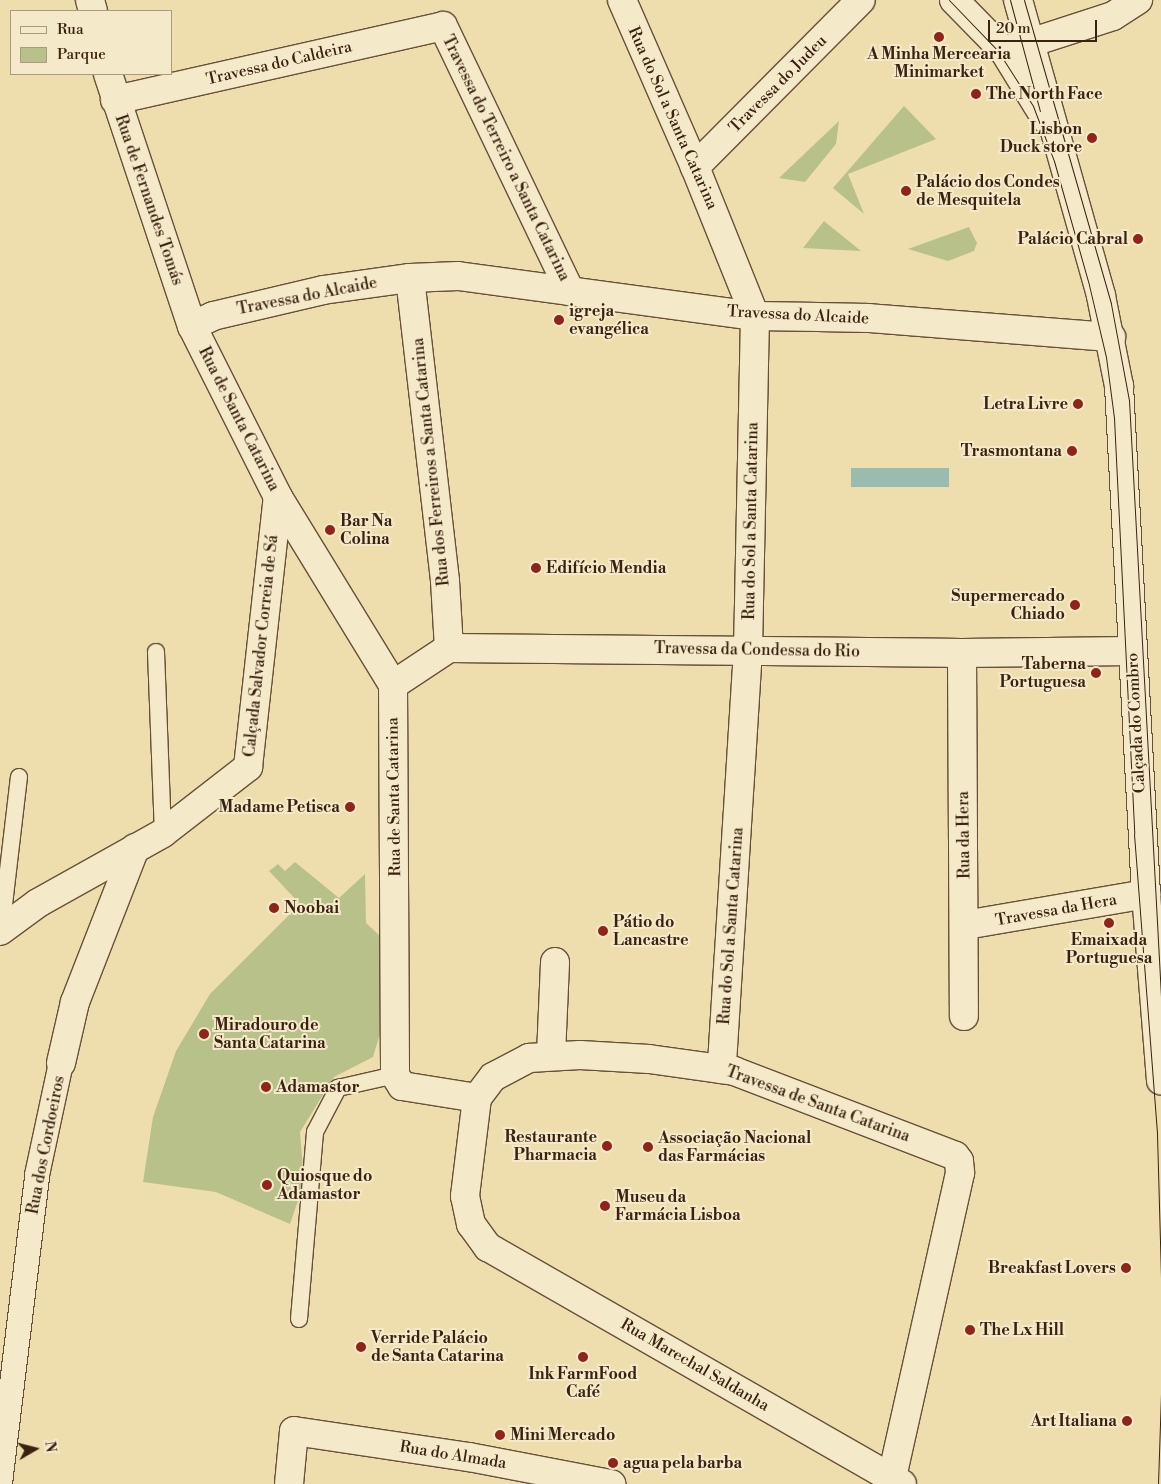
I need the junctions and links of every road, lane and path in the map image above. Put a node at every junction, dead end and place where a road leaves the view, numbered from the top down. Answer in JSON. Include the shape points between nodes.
{"nodes":[{"id":1,"x":622,"y":0,"type":"edge"},
{"id":2,"x":861,"y":0,"type":"edge"},
{"id":3,"x":954,"y":0,"type":"edge"},
{"id":4,"x":1018,"y":0,"type":"edge"},
{"id":5,"x":1138,"y":0,"type":"edge"},
{"id":6,"x":443,"y":26,"type":"joint"},
{"id":7,"x":1030,"y":42,"type":"junction"},
{"id":8,"x":1004,"y":51,"type":"junction"},
{"id":9,"x":108,"y":75,"type":"edge"},
{"id":10,"x":115,"y":100,"type":"junction"},
{"id":11,"x":1062,"y":160,"type":"junction"},
{"id":12,"x":695,"y":167,"type":"junction"},
{"id":13,"x":410,"y":278,"type":"junction"},
{"id":14,"x":570,"y":291,"type":"junction"},
{"id":15,"x":755,"y":316,"type":"junction"},
{"id":16,"x":192,"y":326,"type":"junction"},
{"id":17,"x":1111,"y":337,"type":"junction"},
{"id":18,"x":278,"y":497,"type":"junction"},
{"id":19,"x":449,"y":648,"type":"junction"},
{"id":20,"x":748,"y":650,"type":"junction"},
{"id":21,"x":156,"y":652,"type":"dead end"},
{"id":22,"x":1132,"y":652,"type":"junction"},
{"id":23,"x":962,"y":653,"type":"junction"},
{"id":24,"x":393,"y":685,"type":"junction"},
{"id":25,"x":19,"y":777,"type":"dead end"},
{"id":26,"x":163,"y":833,"type":"junction"},
{"id":27,"x":135,"y":848,"type":"junction"},
{"id":28,"x":1146,"y":894,"type":"junction"},
{"id":29,"x":965,"y":925,"type":"junction"},
{"id":30,"x":0,"y":930,"type":"edge"},
{"id":31,"x":555,"y":962,"type":"dead end"},
{"id":32,"x":1159,"y":1014,"type":"edge"},
{"id":33,"x":964,"y":1016,"type":"dead end"},
{"id":34,"x":551,"y":1055,"type":"junction"},
{"id":35,"x":61,"y":1063,"type":"joint"},
{"id":36,"x":722,"y":1069,"type":"junction"},
{"id":37,"x":395,"y":1075,"type":"junction"},
{"id":38,"x":1161,"y":1080,"type":"edge"},
{"id":39,"x":477,"y":1098,"type":"junction"},
{"id":40,"x":300,"y":1320,"type":"dead end"},
{"id":41,"x":897,"y":1481,"type":"edge"},
{"id":42,"x":0,"y":1483,"type":"edge"},
{"id":43,"x":289,"y":1484,"type":"edge"},
{"id":44,"x":611,"y":1484,"type":"edge"}],
"edges":[{"from":1,"to":12,"type":"street","name":"Rua do Sol a Santa Catarina"},
{"from":2,"to":12,"type":"street","name":"Travessa do Judeu"},
{"from":3,"to":8,"type":"street"},
{"from":4,"to":7,"type":"street"},
{"from":5,"to":7,"type":"street","via":[[1113,16]]},
{"from":6,"to":10,"type":"street","name":"Travessa do Caldeira"},
{"from":6,"to":14,"type":"street","name":"Travessa do Terreiro a Santa Catarina"},
{"from":7,"to":8,"type":"street"},
{"from":7,"to":11,"type":"street"},
{"from":8,"to":11,"type":"street","via":[[1037,100]]},
{"from":9,"to":10,"type":"street","name":"Rua de Fernandes Tomás"},
{"from":10,"to":16,"type":"street","name":"Rua de Fernandes Tomás"},
{"from":11,"to":17,"type":"street","name":"Calçada do Combro"},
{"from":12,"to":15,"type":"street","name":"Rua do Sol a Santa Catarina"},
{"from":13,"to":14,"type":"street","name":"Travessa do Alcaide","via":[[481,277]]},
{"from":13,"to":16,"type":"street","name":"Travessa do Alcaide","via":[[323,290],[213,316]]},
{"from":13,"to":19,"type":"street","name":"Rua dos Ferreiros a Santa Catarina","via":[[445,581]]},
{"from":14,"to":15,"type":"street","name":"Travessa do Alcaide"},
{"from":15,"to":17,"type":"street","name":"Travessa do Alcaide","via":[[868,318]]},
{"from":15,"to":20,"type":"street","name":"Rua do Sol a Santa Catarina"},
{"from":16,"to":18,"type":"street","name":"Rua de Santa Catarina"},
{"from":17,"to":22,"type":"street","name":"Calçada do Combro","via":[[1124,434]]},
{"from":18,"to":24,"type":"street","name":"Rua de Santa Catarina"},
{"from":18,"to":26,"type":"street","name":"Calçada Salvador Correia de Sá","via":[[248,767]]},
{"from":19,"to":20,"type":"street","name":"Travessa da Condessa do Rio"},
{"from":19,"to":24,"type":"street"},
{"from":20,"to":23,"type":"street","name":"Travessa da Condessa do Rio"},
{"from":20,"to":36,"type":"street","name":"Rua do Sol a Santa Catarina"},
{"from":21,"to":26,"type":"lane"},
{"from":22,"to":23,"type":"street","name":"Travessa da Condessa do Rio"},
{"from":22,"to":28,"type":"street","name":"Calçada do Combro"},
{"from":23,"to":29,"type":"street","name":"Rua da Hera"},
{"from":24,"to":37,"type":"street","name":"Rua de Santa Catarina"},
{"from":25,"to":30,"type":"lane"},
{"from":26,"to":27,"type":"street","name":"Calçada Salvador Correia de Sá"},
{"from":27,"to":30,"type":"street","name":"Calçada Salvador Correia de Sá"},
{"from":27,"to":35,"type":"street","name":"Rua dos Cordoeiros","via":[[75,1002]]},
{"from":28,"to":29,"type":"street","name":"Travessa da Hera"},
{"from":28,"to":32,"type":"street","name":"Calçada do Combro"},
{"from":29,"to":33,"type":"street","name":"Rua da Hera"},
{"from":31,"to":34,"type":"street"},
{"from":32,"to":38,"type":"street","name":"Calçada do Combro"},
{"from":34,"to":36,"type":"street","name":"Travessa de Santa Catarina","via":[[616,1056]]},
{"from":34,"to":39,"type":"street","name":"Travessa de Santa Catarina","via":[[511,1065],[493,1077]]},
{"from":35,"to":42,"type":"street","name":"Rua dos Cordoeiros","via":[[37,1176]]},
{"from":36,"to":41,"type":"street","name":"Travessa de Santa Catarina","via":[[745,1074],[948,1152],[959,1161],[960,1173]]},
{"from":37,"to":39,"type":"street","via":[[402,1086]]},
{"from":37,"to":40,"type":"lane","via":[[338,1088],[315,1132]]},
{"from":39,"to":41,"type":"street","name":"Rua Marechal Saldanha","via":[[465,1196],[471,1224],[488,1247]]},
{"from":43,"to":44,"type":"street","name":"Rua do Almada","via":[[294,1431],[469,1456]]}]}
